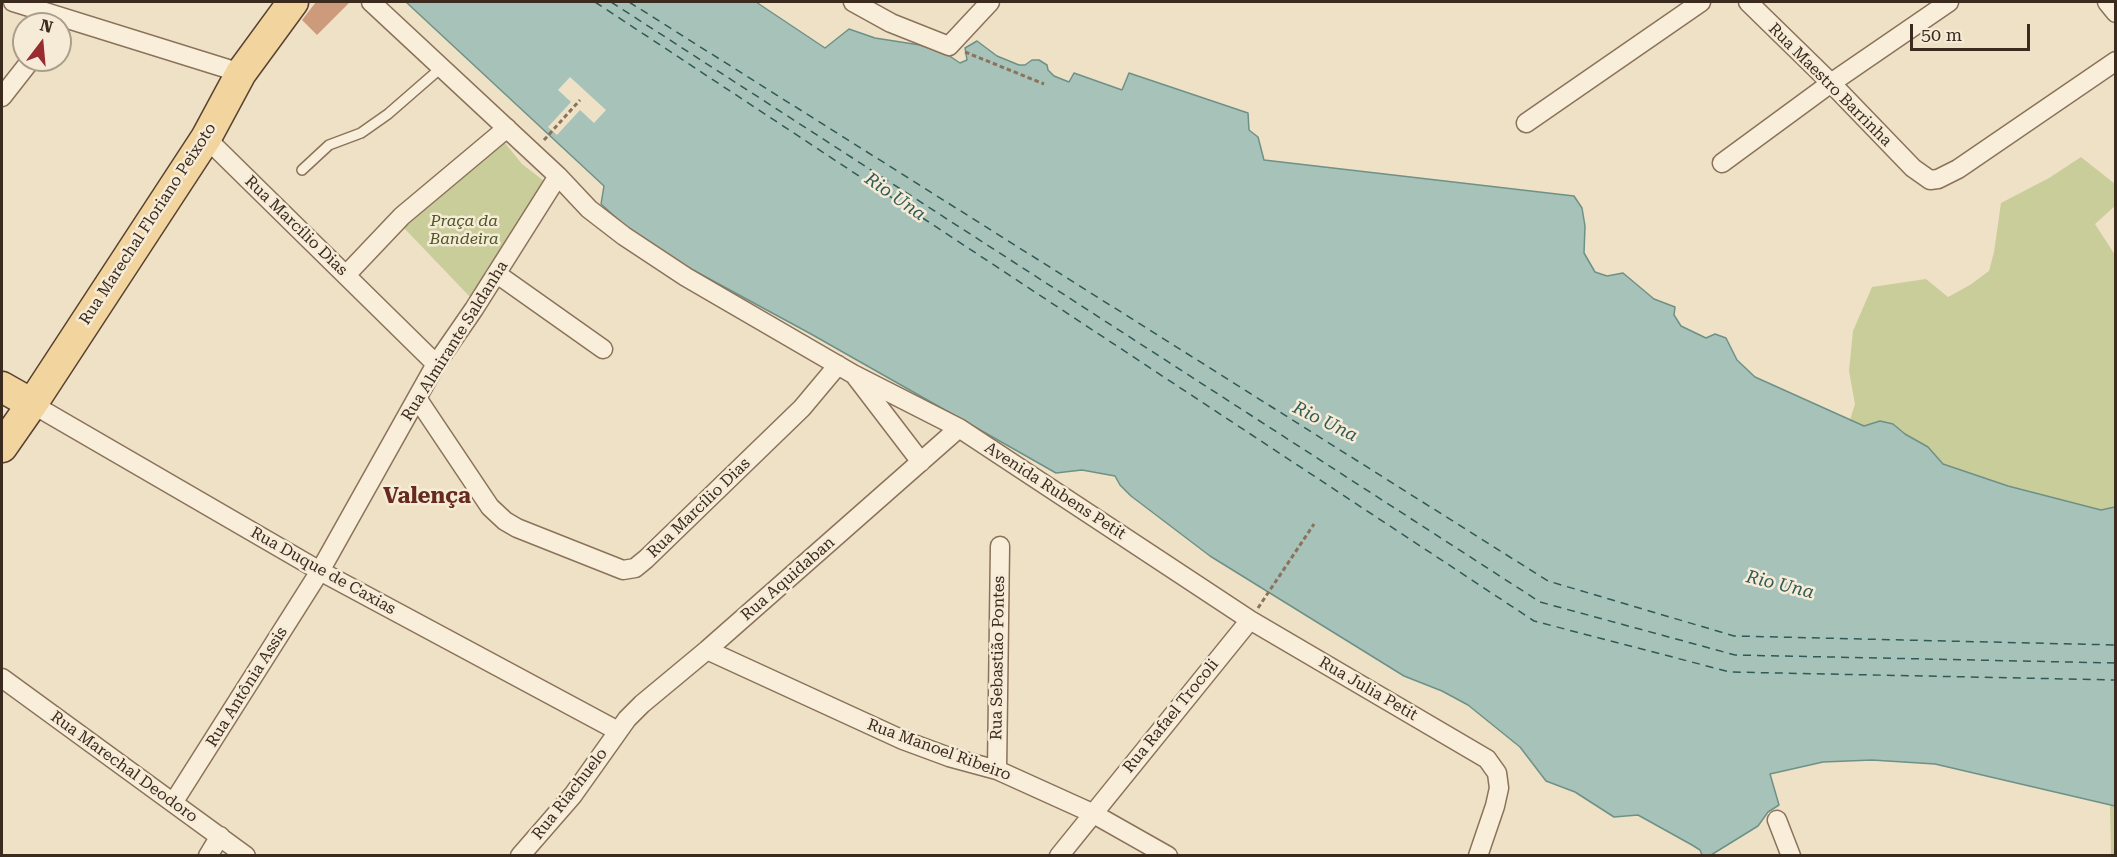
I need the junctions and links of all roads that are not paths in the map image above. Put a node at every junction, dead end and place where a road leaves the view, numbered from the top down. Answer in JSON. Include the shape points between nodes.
{"nodes":[{"id":1,"x":13,"y":2,"type":"edge"},
{"id":2,"x":293,"y":2,"type":"edge"},
{"id":3,"x":372,"y":2,"type":"edge"},
{"id":4,"x":853,"y":2,"type":"edge"},
{"id":5,"x":990,"y":2,"type":"edge"},
{"id":6,"x":1701,"y":2,"type":"edge"},
{"id":7,"x":1748,"y":2,"type":"edge"},
{"id":8,"x":1949,"y":2,"type":"edge"},
{"id":9,"x":2107,"y":2,"type":"edge"},
{"id":10,"x":39,"y":12,"type":"edge"},
{"id":11,"x":2115,"y":14,"type":"edge"},
{"id":12,"x":72,"y":24,"type":"edge"},
{"id":13,"x":2115,"y":61,"type":"edge"},
{"id":14,"x":442,"y":67,"type":"junction"},
{"id":15,"x":22,"y":72,"type":"edge"},
{"id":16,"x":241,"y":73,"type":"junction"},
{"id":17,"x":1831,"y":83,"type":"junction"},
{"id":18,"x":2,"y":98,"type":"edge"},
{"id":19,"x":1526,"y":123,"type":"dead end"},
{"id":20,"x":507,"y":128,"type":"junction"},
{"id":21,"x":206,"y":138,"type":"junction"},
{"id":22,"x":1722,"y":164,"type":"dead end"},
{"id":23,"x":302,"y":170,"type":"dead end"},
{"id":24,"x":558,"y":176,"type":"junction"},
{"id":25,"x":497,"y":274,"type":"junction"},
{"id":26,"x":346,"y":275,"type":"junction"},
{"id":27,"x":603,"y":350,"type":"dead end"},
{"id":28,"x":436,"y":364,"type":"junction"},
{"id":29,"x":846,"y":369,"type":"junction"},
{"id":30,"x":2,"y":387,"type":"edge"},
{"id":31,"x":417,"y":398,"type":"junction"},
{"id":32,"x":32,"y":404,"type":"junction"},
{"id":33,"x":959,"y":428,"type":"junction"},
{"id":34,"x":2,"y":447,"type":"edge"},
{"id":35,"x":921,"y":462,"type":"junction"},
{"id":36,"x":1000,"y":546,"type":"dead end"},
{"id":37,"x":320,"y":571,"type":"junction"},
{"id":38,"x":1250,"y":620,"type":"junction"},
{"id":39,"x":707,"y":651,"type":"junction"},
{"id":40,"x":2,"y":678,"type":"edge"},
{"id":41,"x":618,"y":731,"type":"junction"},
{"id":42,"x":996,"y":770,"type":"junction"},
{"id":43,"x":173,"y":802,"type":"junction"},
{"id":44,"x":1092,"y":813,"type":"junction"},
{"id":45,"x":1777,"y":820,"type":"dead end"},
{"id":46,"x":220,"y":836,"type":"junction"},
{"id":47,"x":208,"y":855,"type":"edge"},
{"id":48,"x":246,"y":855,"type":"edge"},
{"id":49,"x":520,"y":855,"type":"edge"},
{"id":50,"x":1059,"y":855,"type":"edge"},
{"id":51,"x":1168,"y":855,"type":"edge"},
{"id":52,"x":1478,"y":855,"type":"edge"},
{"id":53,"x":1791,"y":855,"type":"edge"}],
"edges":[{"from":1,"to":10,"type":"street"},
{"from":2,"to":16,"type":"main road","name":"Rua Marechal Floriano Peixoto"},
{"from":3,"to":14,"type":"street"},
{"from":4,"to":5,"type":"street","via":[[891,23],[949,46]]},
{"from":6,"to":19,"type":"street"},
{"from":7,"to":17,"type":"street","name":"Rua Maestro Barrinha"},
{"from":8,"to":17,"type":"street"},
{"from":9,"to":11,"type":"street"},
{"from":12,"to":16,"type":"street"},
{"from":13,"to":17,"type":"street","name":"Rua Maestro Barrinha","via":[[1958,169],[1930,180],[1912,168]]},
{"from":14,"to":20,"type":"street"},
{"from":14,"to":23,"type":"lane","via":[[388,114],[361,133],[329,145]]},
{"from":15,"to":18,"type":"street"},
{"from":16,"to":21,"type":"main road","name":"Rua Marechal Floriano Peixoto"},
{"from":17,"to":22,"type":"street"},
{"from":20,"to":24,"type":"street"},
{"from":20,"to":26,"type":"street","via":[[402,216]]},
{"from":21,"to":26,"type":"street","name":"Rua Marcílio Dias"},
{"from":21,"to":32,"type":"main road","name":"Rua Marechal Floriano Peixoto"},
{"from":24,"to":25,"type":"street","name":"Rua Almirante Saldanha"},
{"from":24,"to":29,"type":"street","name":"Avenida Rubens Petit","via":[[624,236],[686,277]]},
{"from":25,"to":27,"type":"street"},
{"from":25,"to":28,"type":"street","name":"Rua Almirante Saldanha"},
{"from":26,"to":28,"type":"street","name":"Rua Marcílio Dias"},
{"from":28,"to":31,"type":"street","name":"Rua Almirante Saldanha"},
{"from":29,"to":31,"type":"street","name":"Rua Marcílio Dias","via":[[646,560],[623,570],[505,521],[483,498]]},
{"from":29,"to":33,"type":"street","name":"Avenida Rubens Petit"},
{"from":29,"to":35,"type":"street","name":"Avenida Rubens Petit"},
{"from":30,"to":32,"type":"main road"},
{"from":31,"to":37,"type":"street","name":"Rua Almirante Saldanha"},
{"from":32,"to":34,"type":"main road","name":"Rua Marechal Floriano Peixoto"},
{"from":32,"to":37,"type":"street","name":"Rua Duque de Caxias"},
{"from":33,"to":35,"type":"street","name":"Rua Aquidaban"},
{"from":33,"to":38,"type":"street","name":"Avenida Rubens Petit"},
{"from":35,"to":39,"type":"street","name":"Rua Aquidaban"},
{"from":36,"to":42,"type":"street","name":"Rua Sebastião Pontes"},
{"from":37,"to":41,"type":"street","name":"Rua Duque de Caxias"},
{"from":37,"to":43,"type":"street","name":"Rua Antônia Assis"},
{"from":38,"to":44,"type":"street","name":"Rua Rafael Trocoli"},
{"from":38,"to":52,"type":"street","name":"Rua Julia Petit","via":[[1487,759],[1497,773],[1498,788]]},
{"from":39,"to":41,"type":"street","name":"Rua Aquidaban","via":[[642,704]]},
{"from":39,"to":42,"type":"street","name":"Rua Manoel Ribeiro","via":[[903,740]]},
{"from":40,"to":43,"type":"street","name":"Rua Marechal Deodoro"},
{"from":41,"to":49,"type":"street","name":"Rua Riachuelo","via":[[573,795]]},
{"from":42,"to":44,"type":"street","name":"Rua Manoel Ribeiro"},
{"from":43,"to":46,"type":"street","name":"Rua Marechal Deodoro"},
{"from":44,"to":50,"type":"street","name":"Rua Rafael Trocoli"},
{"from":44,"to":51,"type":"street","name":"Rua Manoel Ribeiro"},
{"from":45,"to":53,"type":"street"},
{"from":46,"to":47,"type":"street"},
{"from":46,"to":48,"type":"street","name":"Rua Marechal Deodoro"}]}
